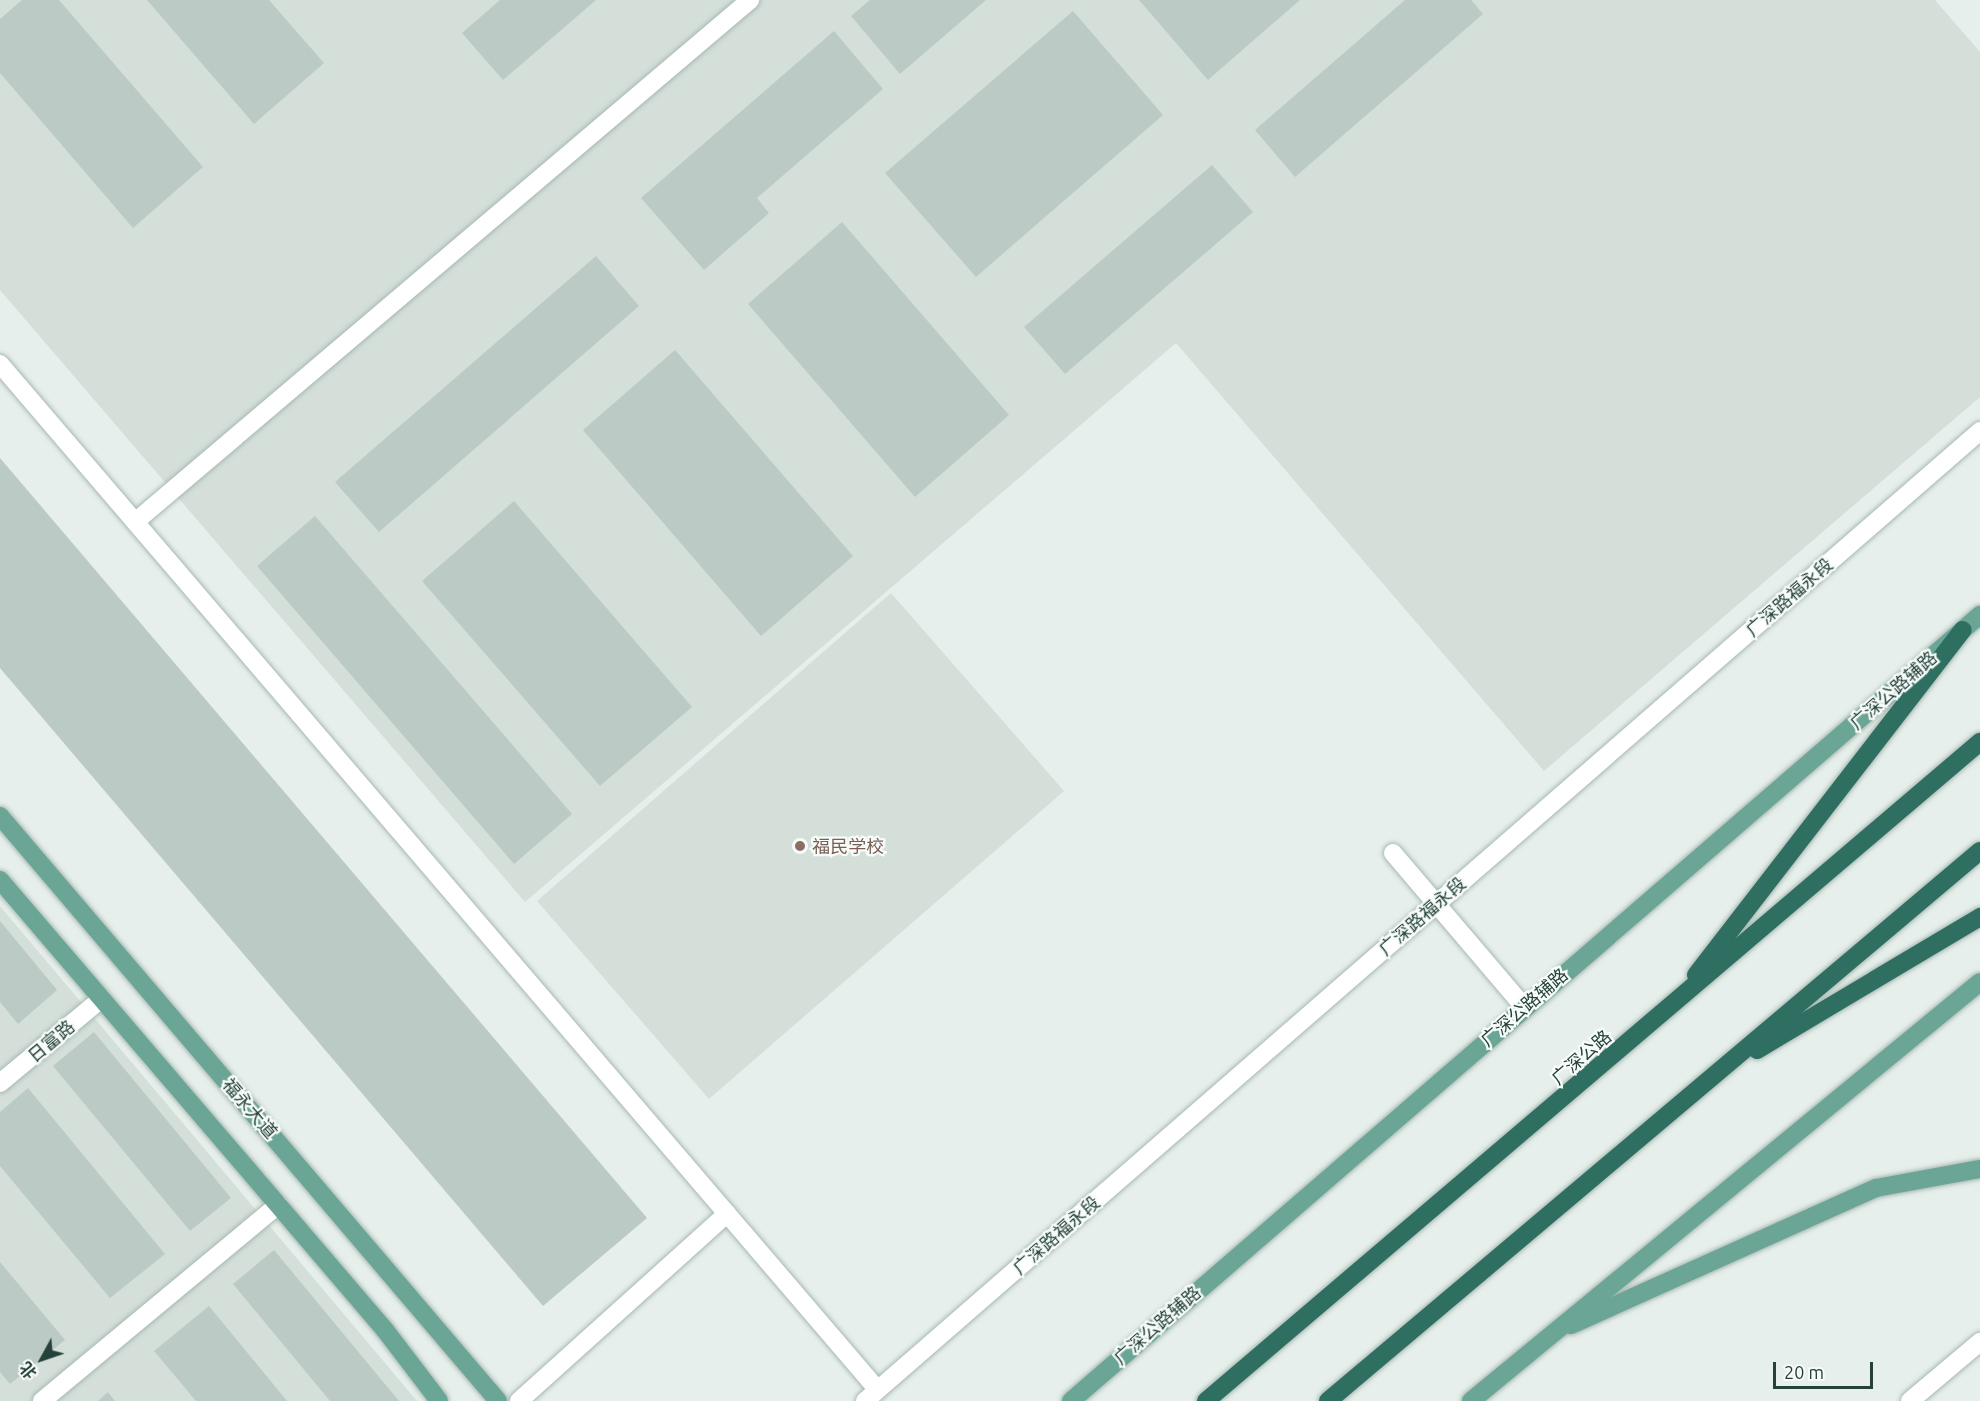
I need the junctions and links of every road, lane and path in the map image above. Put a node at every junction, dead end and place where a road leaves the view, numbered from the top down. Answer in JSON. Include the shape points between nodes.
{"nodes":[{"id":1,"x":750,"y":0,"type":"edge"},
{"id":2,"x":0,"y":364,"type":"edge"},
{"id":3,"x":1980,"y":430,"type":"edge"},
{"id":4,"x":135,"y":522,"type":"junction"},
{"id":5,"x":1980,"y":615,"type":"edge"},
{"id":6,"x":1963,"y":630,"type":"junction"},
{"id":7,"x":1980,"y":742,"type":"edge"},
{"id":8,"x":0,"y":816,"type":"edge"},
{"id":9,"x":1980,"y":851,"type":"edge"},
{"id":10,"x":1393,"y":853,"type":"dead end"},
{"id":11,"x":0,"y":880,"type":"edge"},
{"id":12,"x":1437,"y":903,"type":"junction"},
{"id":13,"x":1980,"y":917,"type":"edge"},
{"id":14,"x":1980,"y":982,"type":"edge"},
{"id":15,"x":101,"y":999,"type":"junction"},
{"id":16,"x":1672,"y":1006,"type":"junction"},
{"id":17,"x":1524,"y":1007,"type":"junction"},
{"id":18,"x":1709,"y":1078,"type":"junction"},
{"id":19,"x":0,"y":1083,"type":"edge"},
{"id":20,"x":1980,"y":1169,"type":"edge"},
{"id":21,"x":278,"y":1205,"type":"junction"},
{"id":22,"x":727,"y":1214,"type":"junction"},
{"id":23,"x":1550,"y":1334,"type":"junction"},
{"id":24,"x":1980,"y":1342,"type":"edge"},
{"id":25,"x":871,"y":1395,"type":"edge"},
{"id":26,"x":42,"y":1401,"type":"edge"},
{"id":27,"x":439,"y":1401,"type":"edge"},
{"id":28,"x":498,"y":1401,"type":"edge"},
{"id":29,"x":519,"y":1401,"type":"edge"},
{"id":30,"x":1071,"y":1401,"type":"edge"},
{"id":31,"x":1206,"y":1401,"type":"edge"},
{"id":32,"x":1328,"y":1401,"type":"edge"},
{"id":33,"x":1471,"y":1401,"type":"edge"},
{"id":34,"x":1910,"y":1401,"type":"edge"}],
"edges":[{"from":1,"to":4,"type":"street"},
{"from":2,"to":4,"type":"street"},
{"from":3,"to":12,"type":"street","name":"广深路福永段"},
{"from":4,"to":22,"type":"street"},
{"from":5,"to":6,"type":"main road","name":"广深公路辅路"},
{"from":6,"to":16,"type":"highway"},
{"from":6,"to":17,"type":"main road","name":"广深公路辅路"},
{"from":7,"to":16,"type":"highway","name":"广深公路"},
{"from":8,"to":28,"type":"main road","name":"福永大道"},
{"from":9,"to":18,"type":"highway"},
{"from":10,"to":12,"type":"street"},
{"from":11,"to":15,"type":"main road"},
{"from":12,"to":17,"type":"street"},
{"from":12,"to":25,"type":"street","name":"广深路福永段"},
{"from":13,"to":18,"type":"highway"},
{"from":14,"to":23,"type":"main road"},
{"from":15,"to":19,"type":"street","name":"日富路"},
{"from":15,"to":21,"type":"main road"},
{"from":16,"to":31,"type":"highway","name":"广深公路"},
{"from":17,"to":30,"type":"main road","name":"广深公路辅路"},
{"from":18,"to":32,"type":"highway"},
{"from":20,"to":23,"type":"main road","via":[[1876,1188]]},
{"from":21,"to":26,"type":"street"},
{"from":21,"to":27,"type":"main road","via":[[385,1330]]},
{"from":22,"to":25,"type":"street"},
{"from":22,"to":29,"type":"street"},
{"from":23,"to":33,"type":"main road"},
{"from":24,"to":34,"type":"street"}]}
